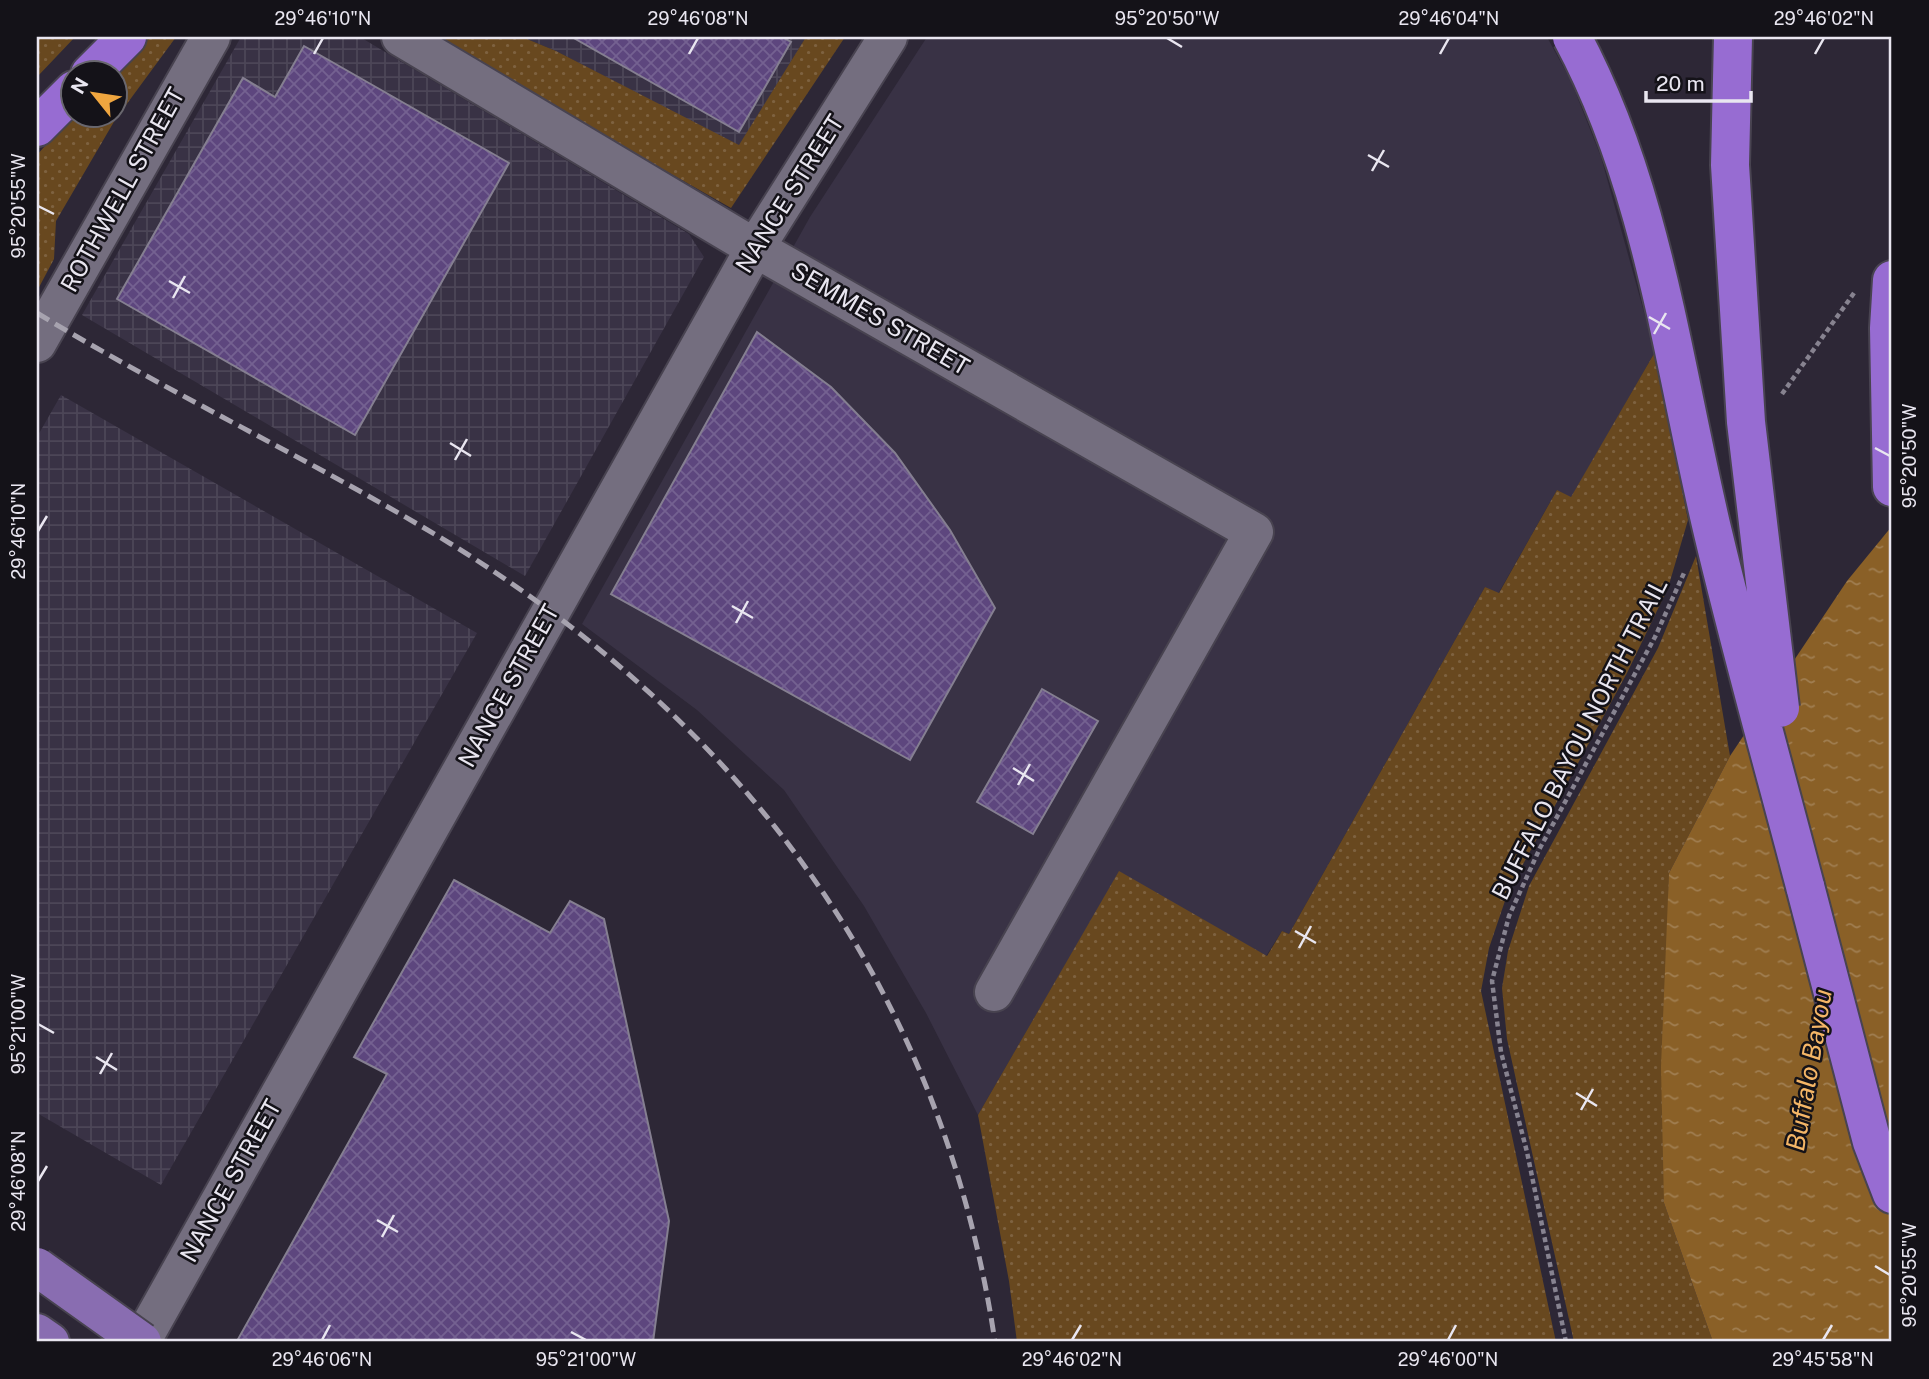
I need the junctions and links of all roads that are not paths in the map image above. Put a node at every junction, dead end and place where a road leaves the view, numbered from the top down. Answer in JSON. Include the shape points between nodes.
{"nodes":[{"id":1,"x":127,"y":37,"type":"edge"},
{"id":2,"x":211,"y":37,"type":"edge"},
{"id":3,"x":401,"y":37,"type":"edge"},
{"id":4,"x":888,"y":37,"type":"edge"},
{"id":5,"x":1572,"y":37,"type":"edge"},
{"id":6,"x":1733,"y":37,"type":"edge"},
{"id":7,"x":104,"y":60,"type":"edge"},
{"id":8,"x":60,"y":104,"type":"edge"},
{"id":9,"x":37,"y":127,"type":"edge"},
{"id":10,"x":755,"y":248,"type":"junction"},
{"id":11,"x":1875,"y":284,"type":"edge"},
{"id":12,"x":37,"y":343,"type":"edge"},
{"id":13,"x":1892,"y":487,"type":"edge"},
{"id":14,"x":1805,"y":886,"type":"junction"},
{"id":15,"x":994,"y":992,"type":"dead end"},
{"id":16,"x":1892,"y":1194,"type":"edge"},
{"id":17,"x":37,"y":1268,"type":"edge"},
{"id":18,"x":37,"y":1333,"type":"edge"},
{"id":19,"x":50,"y":1342,"type":"edge"},
{"id":20,"x":141,"y":1342,"type":"edge"}],
"edges":[{"from":1,"to":7,"type":"highway"},
{"from":2,"to":12,"type":"street","name":"ROTHWELL STREET"},
{"from":3,"to":10,"type":"street","name":"SEMMES STREET"},
{"from":4,"to":10,"type":"street","name":"NANCE STREET"},
{"from":5,"to":14,"type":"highway","bridge":true,"via":[[1592,74],[1632,179],[1670,327],[1712,533]]},
{"from":6,"to":14,"type":"highway","bridge":true,"via":[[1730,165],[1746,422]]},
{"from":8,"to":9,"type":"highway"},
{"from":10,"to":15,"type":"street","name":"SEMMES STREET","via":[[1254,532]]},
{"from":10,"to":20,"type":"street","name":"NANCE STREET"},
{"from":11,"to":13,"type":"highway","via":[[1889,328]]},
{"from":14,"to":16,"type":"highway","via":[[1872,1142]]},
{"from":17,"to":20,"type":"main road","bridge":true},
{"from":18,"to":19,"type":"main road"}]}
